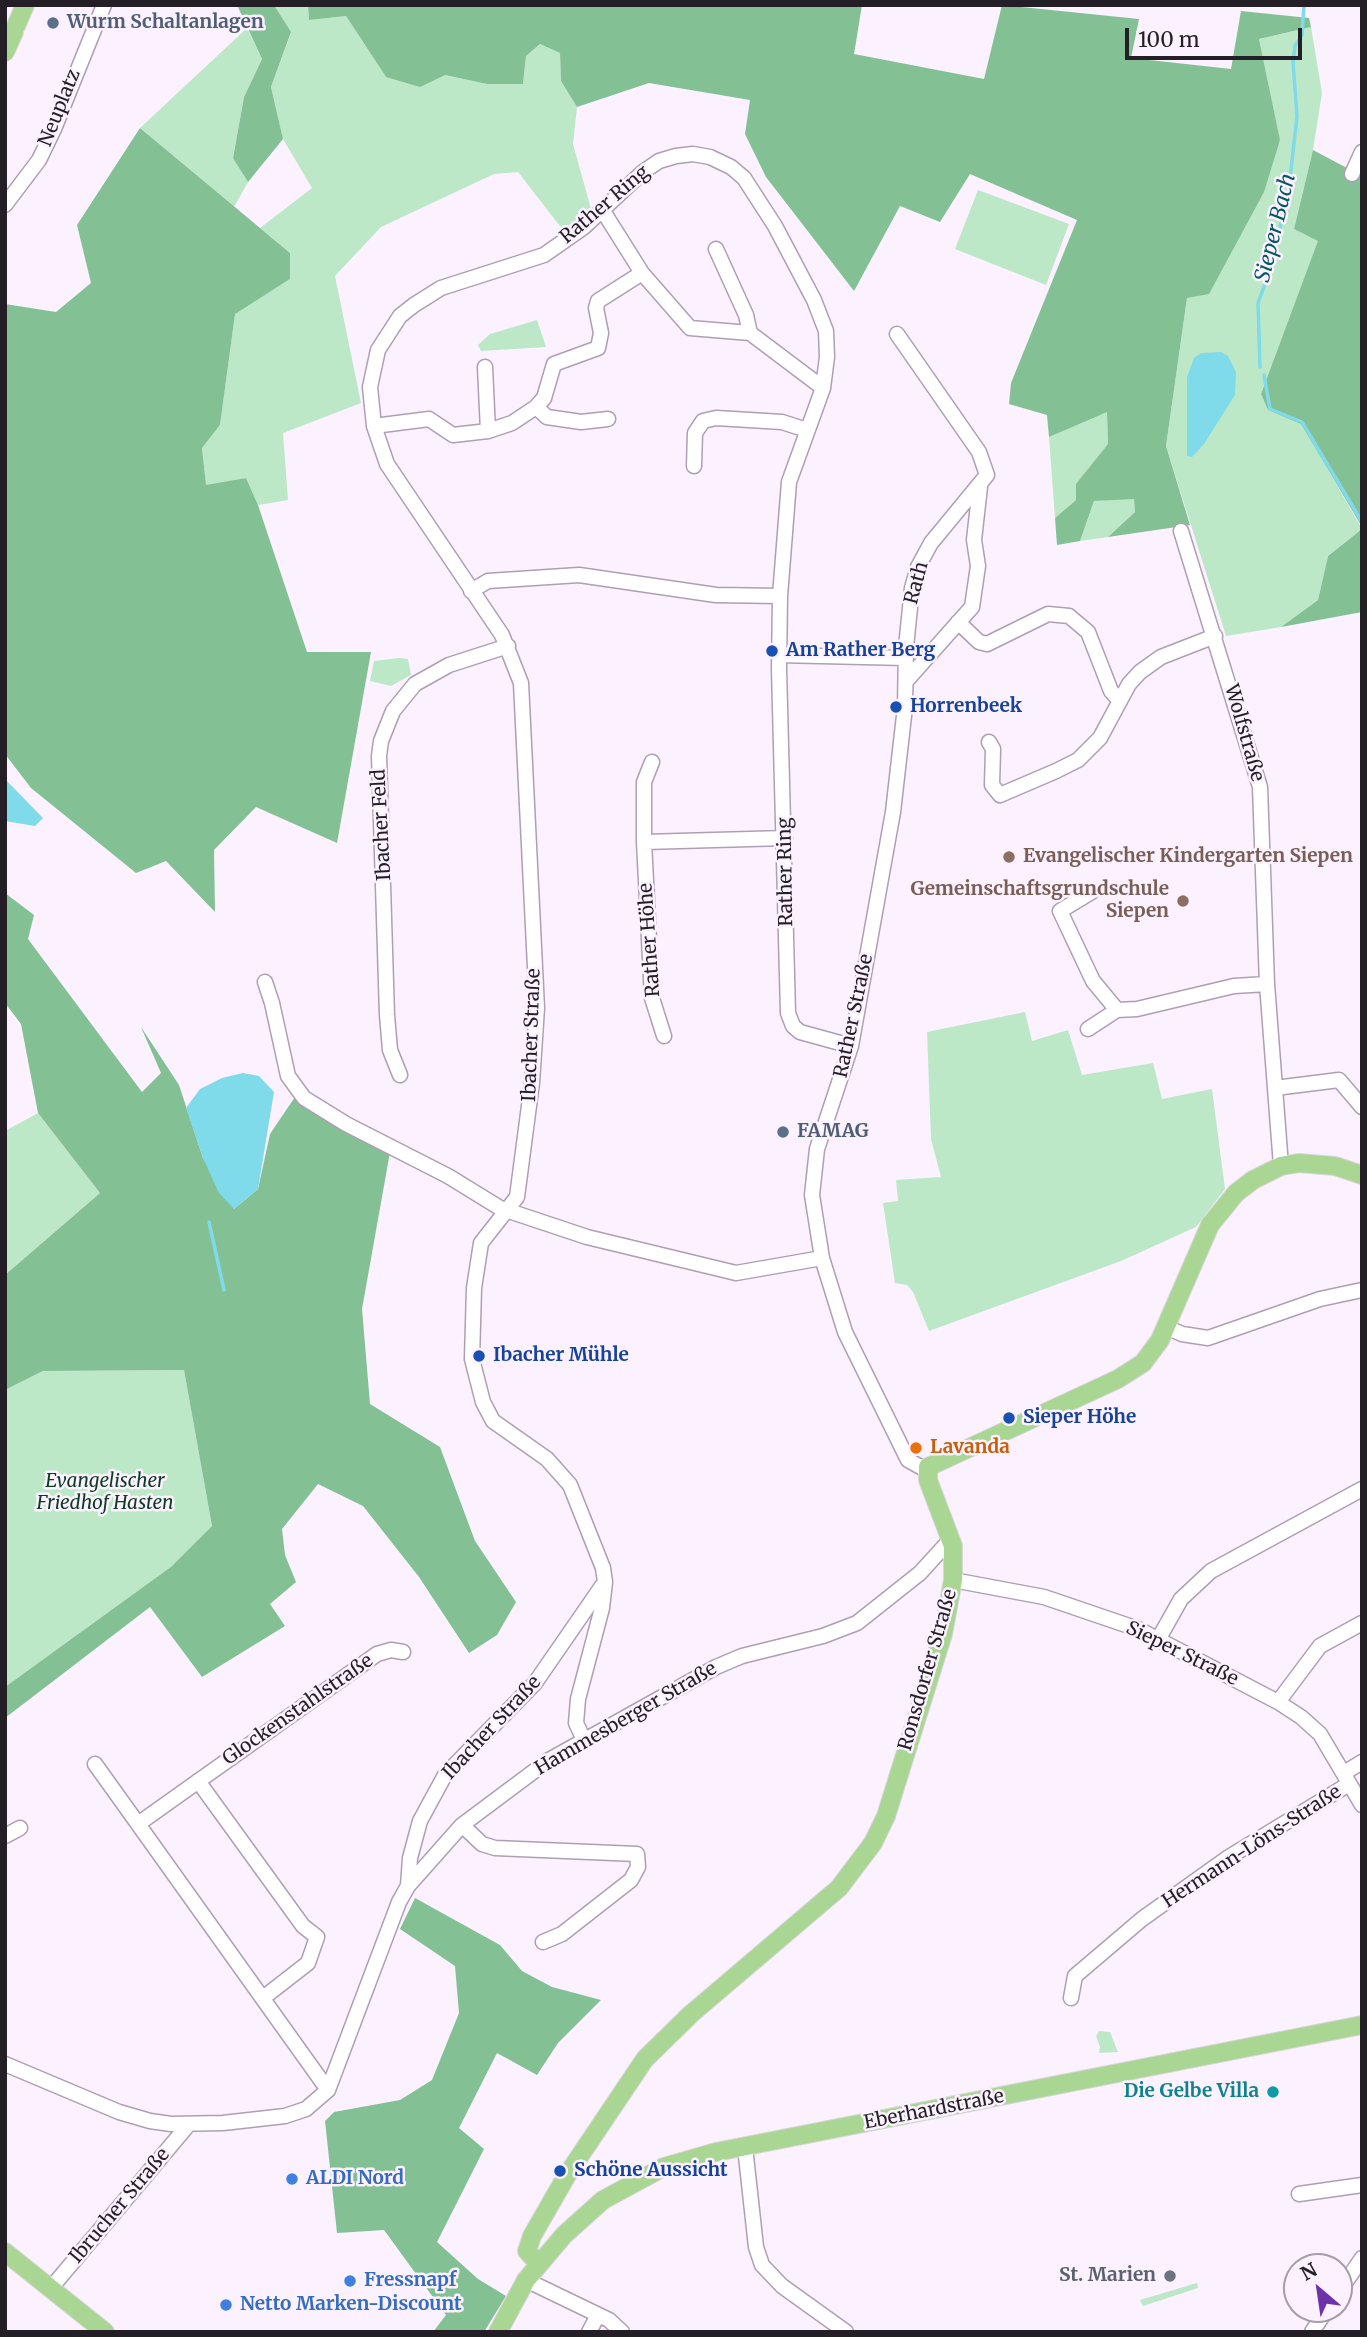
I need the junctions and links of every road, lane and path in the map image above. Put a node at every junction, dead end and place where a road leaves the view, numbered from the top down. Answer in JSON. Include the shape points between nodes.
{"nodes":[{"id":1,"x":25,"y":5,"type":"edge"},
{"id":2,"x":104,"y":5,"type":"edge"},
{"id":3,"x":5,"y":52,"type":"edge"},
{"id":4,"x":1362,"y":152,"type":"edge"},
{"id":5,"x":1352,"y":174,"type":"dead end"},
{"id":6,"x":5,"y":205,"type":"edge"},
{"id":7,"x":603,"y":211,"type":"junction"},
{"id":8,"x":716,"y":249,"type":"dead end"},
{"id":9,"x":642,"y":273,"type":"junction"},
{"id":10,"x":750,"y":333,"type":"junction"},
{"id":11,"x":897,"y":334,"type":"dead end"},
{"id":12,"x":485,"y":367,"type":"dead end"},
{"id":13,"x":823,"y":388,"type":"junction"},
{"id":14,"x":536,"y":407,"type":"junction"},
{"id":15,"x":608,"y":419,"type":"dead end"},
{"id":16,"x":374,"y":426,"type":"junction"},
{"id":17,"x":807,"y":430,"type":"junction"},
{"id":18,"x":488,"y":431,"type":"junction"},
{"id":19,"x":694,"y":466,"type":"dead end"},
{"id":20,"x":980,"y":487,"type":"junction"},
{"id":21,"x":1181,"y":531,"type":"dead end"},
{"id":22,"x":471,"y":590,"type":"junction"},
{"id":23,"x":780,"y":596,"type":"junction"},
{"id":24,"x":958,"y":622,"type":"junction"},
{"id":25,"x":1215,"y":636,"type":"junction"},
{"id":26,"x":508,"y":646,"type":"junction"},
{"id":27,"x":778,"y":655,"type":"junction"},
{"id":28,"x":906,"y":658,"type":"junction"},
{"id":29,"x":907,"y":680,"type":"junction"},
{"id":30,"x":1120,"y":701,"type":"junction"},
{"id":31,"x":989,"y":742,"type":"dead end"},
{"id":32,"x":652,"y":762,"type":"dead end"},
{"id":33,"x":785,"y":838,"type":"junction"},
{"id":34,"x":644,"y":842,"type":"junction"},
{"id":35,"x":1093,"y":891,"type":"dead end"},
{"id":36,"x":265,"y":982,"type":"dead end"},
{"id":37,"x":1266,"y":984,"type":"junction"},
{"id":38,"x":1117,"y":1010,"type":"junction"},
{"id":39,"x":1088,"y":1029,"type":"dead end"},
{"id":40,"x":664,"y":1036,"type":"dead end"},
{"id":41,"x":851,"y":1046,"type":"junction"},
{"id":42,"x":400,"y":1075,"type":"dead end"},
{"id":43,"x":1275,"y":1088,"type":"junction"},
{"id":44,"x":1362,"y":1107,"type":"edge"},
{"id":45,"x":1281,"y":1166,"type":"junction"},
{"id":46,"x":1362,"y":1175,"type":"edge"},
{"id":47,"x":505,"y":1210,"type":"junction"},
{"id":48,"x":822,"y":1258,"type":"junction"},
{"id":49,"x":1362,"y":1290,"type":"edge"},
{"id":50,"x":1166,"y":1327,"type":"junction"},
{"id":51,"x":926,"y":1470,"type":"junction"},
{"id":52,"x":1362,"y":1489,"type":"edge"},
{"id":53,"x":951,"y":1539,"type":"junction"},
{"id":54,"x":953,"y":1580,"type":"junction"},
{"id":55,"x":605,"y":1582,"type":"junction"},
{"id":56,"x":1362,"y":1623,"type":"edge"},
{"id":57,"x":1159,"y":1638,"type":"junction"},
{"id":58,"x":403,"y":1652,"type":"dead end"},
{"id":59,"x":1278,"y":1702,"type":"junction"},
{"id":60,"x":584,"y":1740,"type":"junction"},
{"id":61,"x":1362,"y":1762,"type":"edge"},
{"id":62,"x":95,"y":1764,"type":"dead end"},
{"id":63,"x":1346,"y":1778,"type":"junction"},
{"id":64,"x":198,"y":1781,"type":"junction"},
{"id":65,"x":1362,"y":1805,"type":"edge"},
{"id":66,"x":138,"y":1824,"type":"junction"},
{"id":67,"x":462,"y":1825,"type":"junction"},
{"id":68,"x":20,"y":1828,"type":"dead end"},
{"id":69,"x":5,"y":1836,"type":"edge"},
{"id":70,"x":408,"y":1886,"type":"junction"},
{"id":71,"x":543,"y":1942,"type":"dead end"},
{"id":72,"x":262,"y":1998,"type":"junction"},
{"id":73,"x":1071,"y":1998,"type":"dead end"},
{"id":74,"x":1362,"y":2025,"type":"edge"},
{"id":75,"x":5,"y":2064,"type":"edge"},
{"id":76,"x":328,"y":2090,"type":"junction"},
{"id":77,"x":189,"y":2124,"type":"junction"},
{"id":78,"x":745,"y":2147,"type":"junction"},
{"id":79,"x":1362,"y":2185,"type":"edge"},
{"id":80,"x":1299,"y":2194,"type":"dead end"},
{"id":81,"x":5,"y":2252,"type":"edge"},
{"id":82,"x":539,"y":2264,"type":"junction"},
{"id":83,"x":526,"y":2280,"type":"junction"},
{"id":84,"x":51,"y":2288,"type":"junction"},
{"id":85,"x":598,"y":2315,"type":"junction"},
{"id":86,"x":104,"y":2332,"type":"edge"},
{"id":87,"x":498,"y":2332,"type":"edge"},
{"id":88,"x":589,"y":2332,"type":"edge"},
{"id":89,"x":622,"y":2332,"type":"edge"},
{"id":90,"x":846,"y":2332,"type":"edge"}],
"edges":[{"from":1,"to":3,"type":"main road"},
{"from":2,"to":6,"type":"street","name":"Neuplatz","via":[[54,129],[29,175]]},
{"from":4,"to":5,"type":"street"},
{"from":7,"to":9,"type":"street"},
{"from":7,"to":13,"type":"street","name":"Rather Ring","via":[[659,161],[693,154],[731,167],[763,205],[820,314],[827,346]]},
{"from":7,"to":16,"type":"street","name":"Rather Ring","via":[[544,255],[442,288],[400,316],[378,350],[371,372]]},
{"from":8,"to":10,"type":"street"},
{"from":9,"to":10,"type":"street","via":[[690,328]]},
{"from":9,"to":14,"type":"street","via":[[598,301],[601,342],[590,352],[554,364],[544,398]]},
{"from":10,"to":13,"type":"street"},
{"from":11,"to":20,"type":"street","via":[[979,452],[987,475]]},
{"from":12,"to":18,"type":"street"},
{"from":13,"to":17,"type":"street","name":"Rather Ring"},
{"from":14,"to":15,"type":"street","via":[[547,417],[581,422]]},
{"from":14,"to":18,"type":"street","via":[[513,423]]},
{"from":16,"to":18,"type":"street","via":[[429,419],[453,435]]},
{"from":16,"to":22,"type":"street","name":"Ibacher Straße","via":[[404,494]]},
{"from":17,"to":19,"type":"street","via":[[782,422],[703,421],[695,433]]},
{"from":17,"to":23,"type":"street","name":"Rather Ring","via":[[789,482]]},
{"from":20,"to":24,"type":"street","via":[[972,607]]},
{"from":20,"to":28,"type":"street","name":"Rath","via":[[953,513],[918,567]]},
{"from":21,"to":25,"type":"street","name":"Wolfstraße"},
{"from":22,"to":23,"type":"street","via":[[488,581],[579,575],[716,596]]},
{"from":22,"to":26,"type":"street","name":"Ibacher Straße"},
{"from":23,"to":27,"type":"street","name":"Rather Ring"},
{"from":24,"to":29,"type":"street"},
{"from":24,"to":30,"type":"street","via":[[979,642],[995,642],[1048,614],[1069,615],[1088,632],[1111,691]]},
{"from":25,"to":30,"type":"street","via":[[1150,664]]},
{"from":25,"to":37,"type":"street","name":"Wolfstraße","via":[[1260,787]]},
{"from":26,"to":42,"type":"street","name":"Ibacher Feld","via":[[449,665],[415,684],[393,711],[381,741],[387,1015],[390,1050]]},
{"from":26,"to":47,"type":"street","name":"Ibacher Straße","via":[[524,702],[537,1008],[520,1184]]},
{"from":27,"to":28,"type":"street"},
{"from":27,"to":33,"type":"street","name":"Rather Ring"},
{"from":28,"to":29,"type":"street","name":"Rather Straße"},
{"from":29,"to":41,"type":"street","name":"Rather Straße","via":[[893,812]]},
{"from":30,"to":31,"type":"street","via":[[1085,755],[1000,795],[992,785],[993,749]]},
{"from":32,"to":34,"type":"street","name":"Rather Höhe","via":[[644,782]]},
{"from":33,"to":34,"type":"street"},
{"from":33,"to":41,"type":"street","name":"Rather Ring","via":[[789,1019],[800,1032]]},
{"from":34,"to":40,"type":"street","name":"Rather Höhe","via":[[652,998]]},
{"from":35,"to":38,"type":"street","via":[[1059,911],[1093,981]]},
{"from":36,"to":47,"type":"street","via":[[288,1076],[304,1098]]},
{"from":37,"to":38,"type":"street","via":[[1234,986]]},
{"from":37,"to":43,"type":"street","name":"Wolfstraße"},
{"from":38,"to":39,"type":"street"},
{"from":41,"to":48,"type":"street","name":"Rather Straße","via":[[814,1164],[814,1220]]},
{"from":43,"to":44,"type":"street","via":[[1339,1080]]},
{"from":43,"to":45,"type":"street","name":"Wolfstraße"},
{"from":45,"to":46,"type":"main road","via":[[1317,1163]]},
{"from":45,"to":50,"type":"main road","via":[[1236,1193],[1215,1218]]},
{"from":47,"to":48,"type":"street","via":[[587,1237],[736,1272]]},
{"from":47,"to":55,"type":"street","name":"Ibacher Straße","via":[[481,1242],[471,1336],[475,1373],[493,1421],[547,1459],[570,1485]]},
{"from":48,"to":51,"type":"street","name":"Rather Straße","via":[[842,1324],[868,1383],[908,1460]]},
{"from":49,"to":50,"type":"street","via":[[1320,1299],[1208,1338]]},
{"from":50,"to":51,"type":"main road","via":[[1151,1355],[1134,1370]]},
{"from":51,"to":53,"type":"main road","name":"Ronsdorfer Straße"},
{"from":52,"to":57,"type":"street","via":[[1211,1571],[1181,1599]]},
{"from":53,"to":54,"type":"main road","name":"Ronsdorfer Straße"},
{"from":53,"to":60,"type":"street","name":"Hammesberger Straße","via":[[920,1573],[857,1623],[730,1661]]},
{"from":54,"to":57,"type":"street","name":"Sieper Straße","via":[[1044,1597]]},
{"from":54,"to":82,"type":"main road","name":"Ronsdorfer Straße","via":[[943,1633],[886,1816],[873,1843],[839,1888],[645,2059],[532,2236],[527,2251]]},
{"from":55,"to":60,"type":"street","name":"Ibacher Straße","via":[[578,1699],[576,1723]]},
{"from":55,"to":70,"type":"street","name":"Ibacher Straße","via":[[536,1683],[444,1775],[420,1821]]},
{"from":56,"to":59,"type":"street","via":[[1320,1646]]},
{"from":57,"to":59,"type":"street","name":"Sieper Straße"},
{"from":58,"to":64,"type":"street","name":"Glockenstahlstraße","via":[[377,1654]]},
{"from":59,"to":63,"type":"street","name":"Sieper Straße","via":[[1320,1734]]},
{"from":60,"to":67,"type":"street","name":"Hammesberger Straße","via":[[549,1760]]},
{"from":61,"to":63,"type":"street","name":"Hermann-Löns-Straße"},
{"from":62,"to":66,"type":"street"},
{"from":63,"to":65,"type":"street","name":"Sieper Straße"},
{"from":63,"to":73,"type":"street","name":"Hermann-Löns-Straße","via":[[1142,1919],[1075,1976]]},
{"from":64,"to":66,"type":"street","name":"Glockenstahlstraße"},
{"from":64,"to":72,"type":"street","via":[[303,1926],[317,1937],[308,1962]]},
{"from":66,"to":72,"type":"street"},
{"from":67,"to":70,"type":"street","name":"Hammesberger Straße"},
{"from":67,"to":71,"type":"street","via":[[482,1844],[495,1848],[638,1854],[631,1880],[562,1934]]},
{"from":68,"to":69,"type":"street"},
{"from":70,"to":76,"type":"street","name":"Hammesberger Straße"},
{"from":72,"to":76,"type":"street"},
{"from":74,"to":78,"type":"main road","name":"Eberhardstraße"},
{"from":75,"to":77,"type":"street","via":[[119,2112],[150,2121]]},
{"from":76,"to":77,"type":"street","via":[[314,2104],[285,2116]]},
{"from":77,"to":84,"type":"street","name":"Ibrucher Straße"},
{"from":78,"to":82,"type":"main road","name":"Eberhardstraße","via":[[691,2158],[626,2186],[595,2207]]},
{"from":78,"to":90,"type":"street","via":[[762,2266]]},
{"from":79,"to":80,"type":"street"},
{"from":81,"to":84,"type":"main road"},
{"from":82,"to":83,"type":"main road","name":"Eberhardstraße"},
{"from":83,"to":85,"type":"street"},
{"from":83,"to":87,"type":"main road","name":"Eberhardstraße"},
{"from":84,"to":86,"type":"main road"},
{"from":85,"to":88,"type":"street"},
{"from":85,"to":89,"type":"street"}]}
